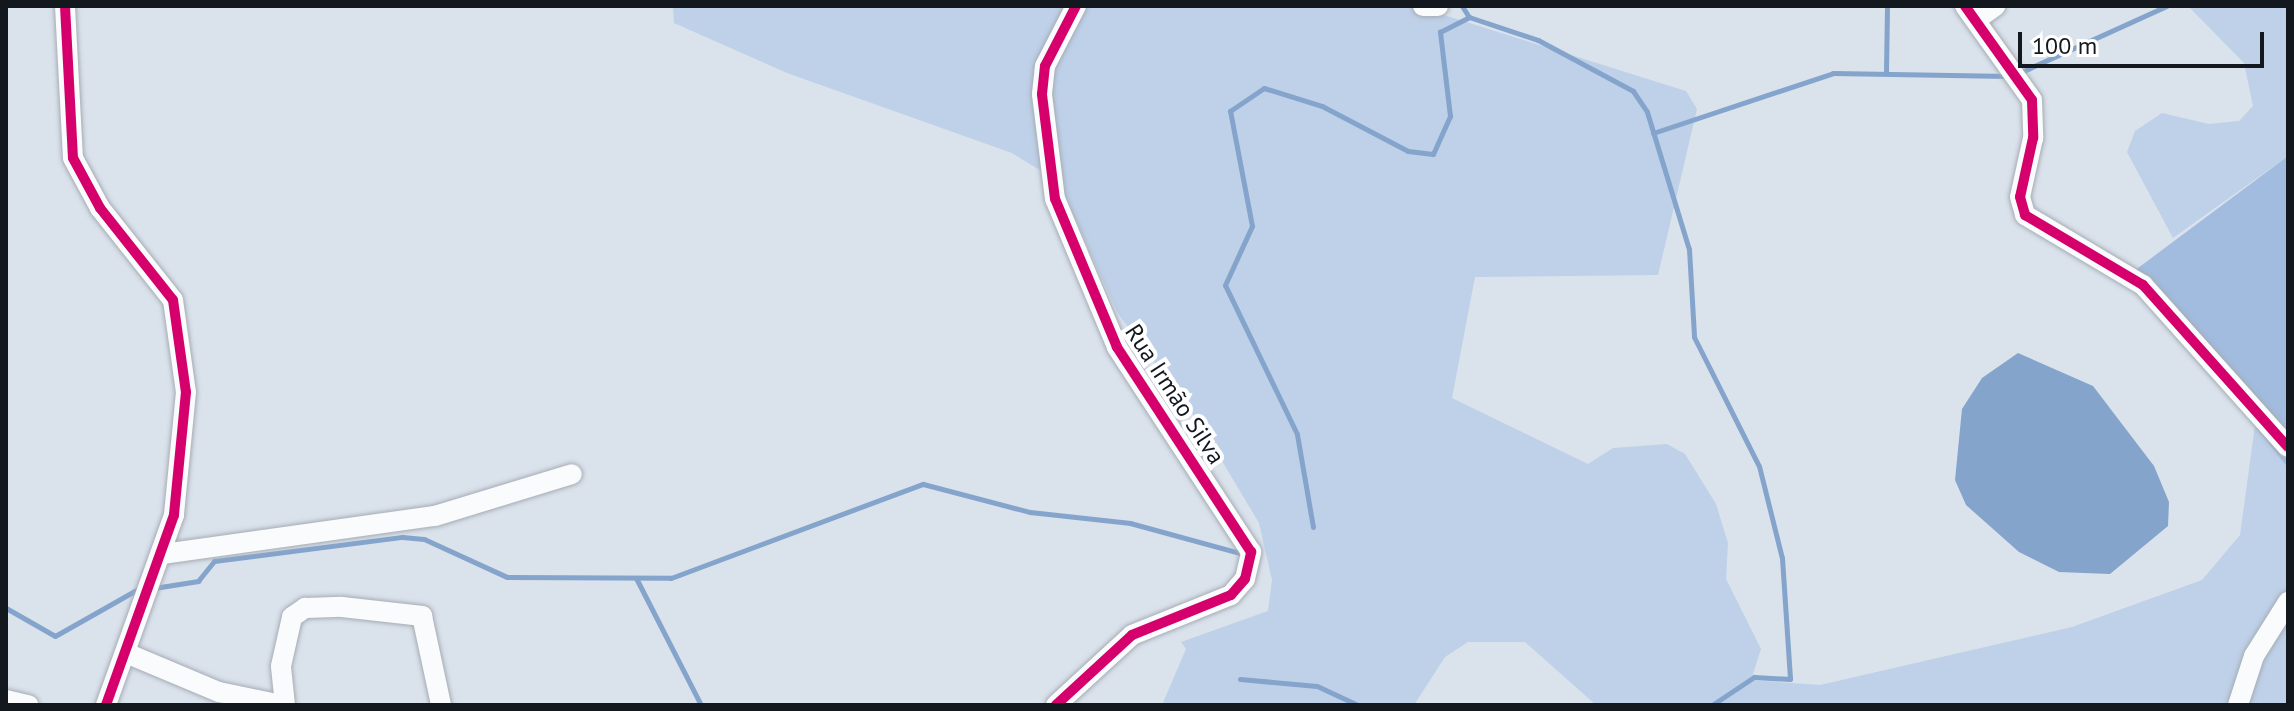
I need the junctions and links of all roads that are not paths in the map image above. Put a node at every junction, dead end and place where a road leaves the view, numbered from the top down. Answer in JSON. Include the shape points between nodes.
{"nodes":[{"id":1,"x":65,"y":6,"type":"edge"},
{"id":2,"x":1076,"y":6,"type":"edge"},
{"id":3,"x":1423,"y":6,"type":"edge"},
{"id":4,"x":1438,"y":6,"type":"edge"},
{"id":5,"x":1995,"y":6,"type":"edge"},
{"id":6,"x":1970,"y":13,"type":"edge"},
{"id":7,"x":2288,"y":447,"type":"edge"},
{"id":8,"x":572,"y":474,"type":"dead end"},
{"id":9,"x":163,"y":554,"type":"junction"},
{"id":10,"x":2288,"y":602,"type":"edge"},
{"id":11,"x":126,"y":653,"type":"junction"},
{"id":12,"x":6,"y":700,"type":"edge"},
{"id":13,"x":28,"y":705,"type":"edge"},
{"id":14,"x":106,"y":705,"type":"edge"},
{"id":15,"x":283,"y":705,"type":"edge"},
{"id":16,"x":441,"y":705,"type":"edge"},
{"id":17,"x":1056,"y":705,"type":"edge"},
{"id":18,"x":2238,"y":705,"type":"edge"}],
"edges":[{"from":1,"to":9,"type":"street","via":[[73,158],[100,208],[173,300],[182,324],[184,450]]},
{"from":2,"to":17,"type":"street","name":"Rua Irmão Silva","via":[[1045,66],[1042,94],[1055,199],[1117,347],[1251,552],[1245,579],[1231,595],[1132,635]]},
{"from":3,"to":4,"type":"street"},
{"from":5,"to":6,"type":"street"},
{"from":6,"to":7,"type":"street","via":[[2032,100],[2033,138],[2020,197],[2025,215],[2143,285]]},
{"from":8,"to":9,"type":"street","via":[[435,516]]},
{"from":9,"to":11,"type":"street"},
{"from":10,"to":18,"type":"street","via":[[2254,656]]},
{"from":11,"to":14,"type":"street"},
{"from":11,"to":15,"type":"street","via":[[219,692]]},
{"from":12,"to":13,"type":"street"},
{"from":15,"to":16,"type":"street","via":[[281,666],[292,617],[305,608],[342,607],[422,616]]}]}
